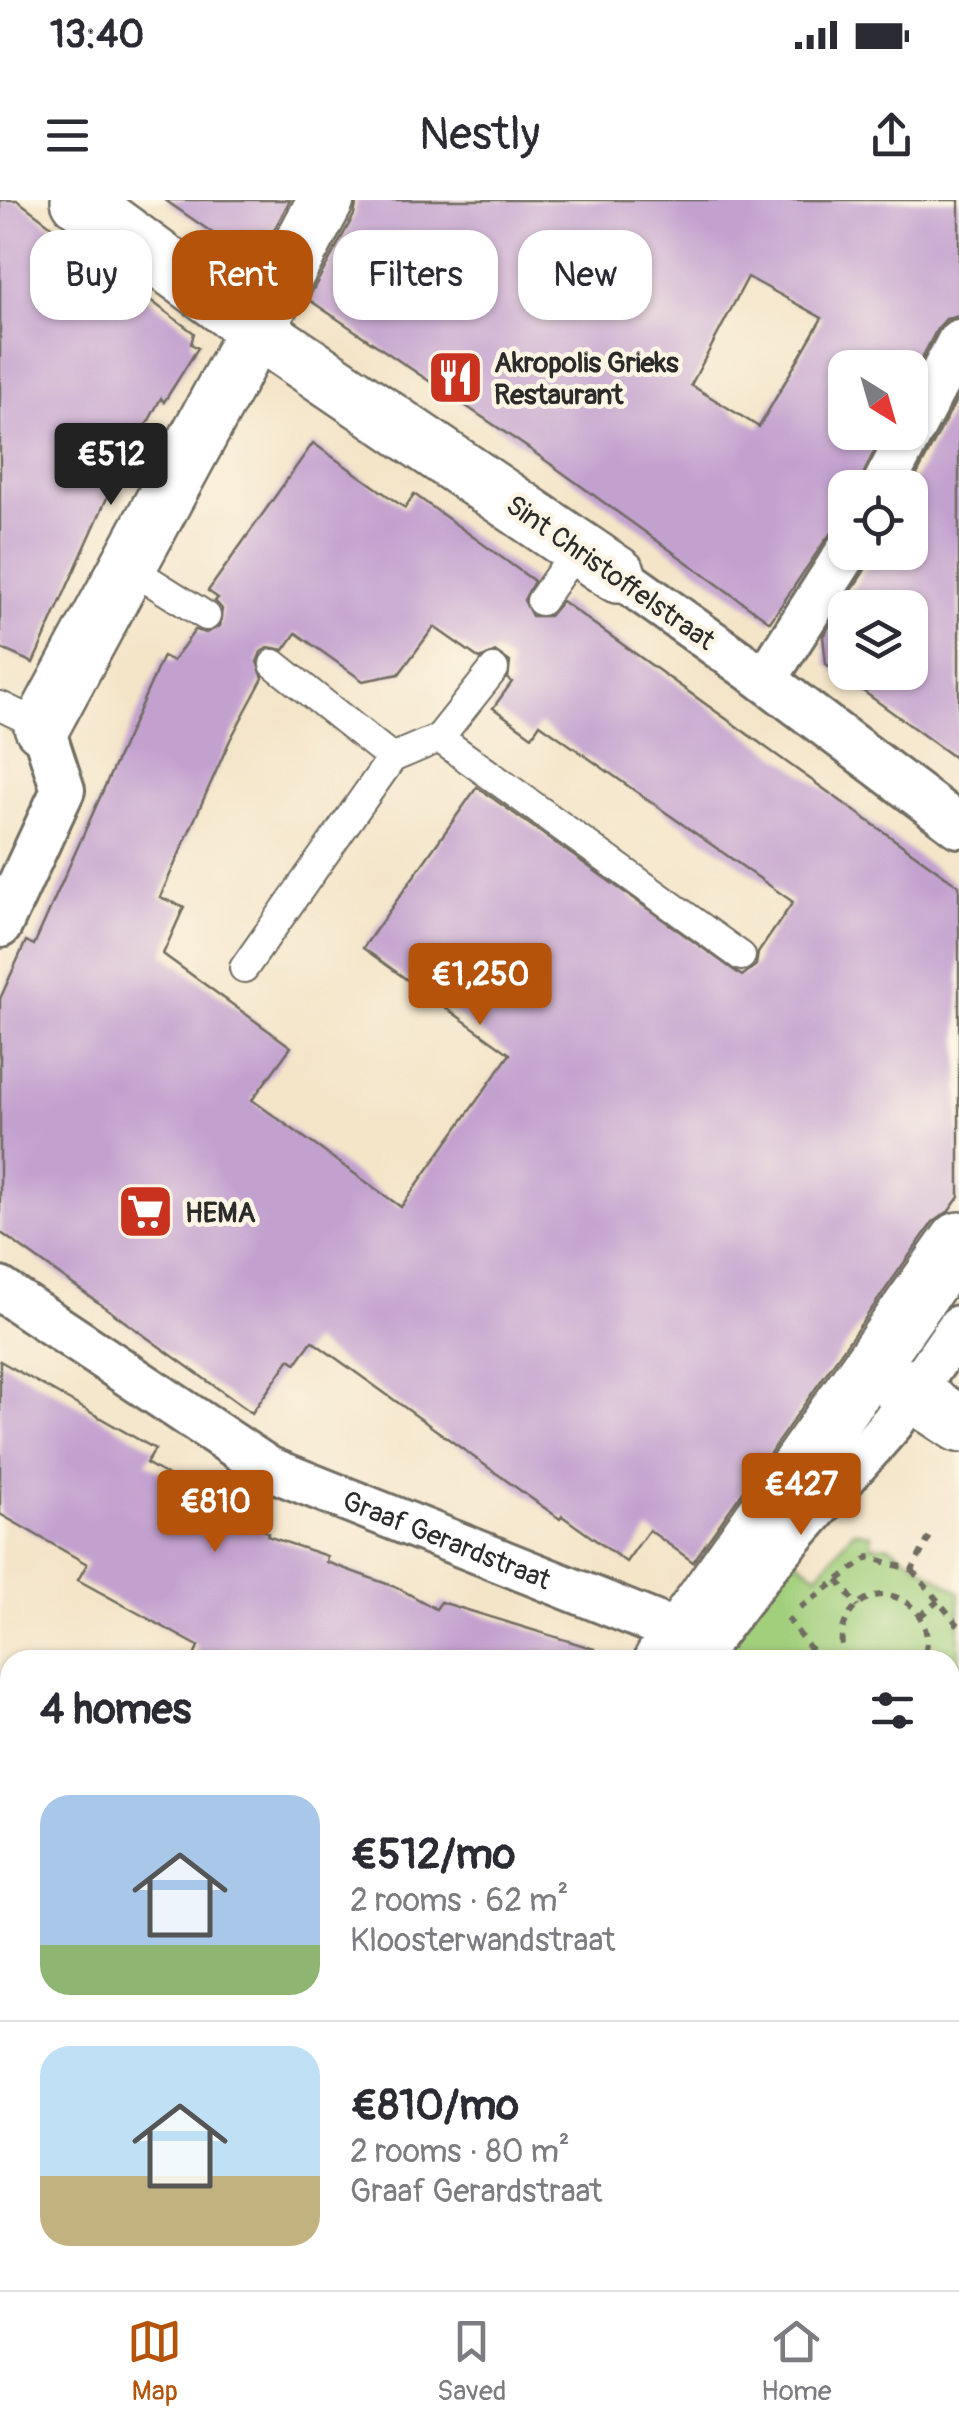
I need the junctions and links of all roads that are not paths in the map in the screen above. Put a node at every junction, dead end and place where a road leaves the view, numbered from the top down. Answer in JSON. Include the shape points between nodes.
{"nodes":[{"id":1,"x":79,"y":200,"type":"edge"},
{"id":2,"x":326,"y":200,"type":"edge"},
{"id":3,"x":255,"y":329,"type":"junction"},
{"id":4,"x":959,"y":341,"type":"edge"},
{"id":5,"x":891,"y":470,"type":"edge"},
{"id":6,"x":598,"y":562,"type":"junction"},
{"id":7,"x":128,"y":567,"type":"junction"},
{"id":8,"x":835,"y":570,"type":"edge"},
{"id":9,"x":542,"y":600,"type":"dead end"},
{"id":10,"x":206,"y":616,"type":"dead end"},
{"id":11,"x":274,"y":664,"type":"dead end"},
{"id":12,"x":494,"y":669,"type":"dead end"},
{"id":13,"x":765,"y":680,"type":"junction"},
{"id":14,"x":21,"y":716,"type":"edge"},
{"id":15,"x":439,"y":738,"type":"junction"},
{"id":16,"x":392,"y":758,"type":"junction"},
{"id":17,"x":959,"y":826,"type":"edge"},
{"id":18,"x":0,"y":926,"type":"edge"},
{"id":19,"x":741,"y":956,"type":"dead end"},
{"id":20,"x":244,"y":968,"type":"dead end"},
{"id":21,"x":959,"y":1240,"type":"edge"},
{"id":22,"x":0,"y":1288,"type":"edge"},
{"id":23,"x":959,"y":1328,"type":"edge"},
{"id":24,"x":871,"y":1366,"type":"junction"},
{"id":25,"x":959,"y":1424,"type":"edge"},
{"id":26,"x":679,"y":1650,"type":"edge"},
{"id":27,"x":685,"y":1650,"type":"edge"},
{"id":28,"x":686,"y":1650,"type":"edge"}],
"edges":[{"from":1,"to":3,"type":"street","name":"Sint Christoffelstraat"},
{"from":2,"to":3,"type":"street"},
{"from":3,"to":6,"type":"street","name":"Sint Christoffelstraat"},
{"from":3,"to":7,"type":"street"},
{"from":4,"to":5,"type":"street"},
{"from":6,"to":9,"type":"lane"},
{"from":6,"to":13,"type":"street","name":"Sint Christoffelstraat"},
{"from":7,"to":10,"type":"lane"},
{"from":7,"to":14,"type":"street"},
{"from":8,"to":13,"type":"street"},
{"from":11,"to":16,"type":"lane"},
{"from":12,"to":15,"type":"lane"},
{"from":13,"to":17,"type":"street","name":"Sint Christoffelstraat"},
{"from":14,"to":18,"type":"street","via":[[64,790]]},
{"from":15,"to":16,"type":"lane"},
{"from":15,"to":19,"type":"lane"},
{"from":16,"to":20,"type":"lane"},
{"from":21,"to":24,"type":"street"},
{"from":22,"to":26,"type":"street","name":"Graaf Gerardstraat","via":[[268,1468],[631,1613]]},
{"from":23,"to":28,"type":"street","via":[[892,1423]]},
{"from":24,"to":25,"type":"street"},
{"from":24,"to":27,"type":"street"}]}
